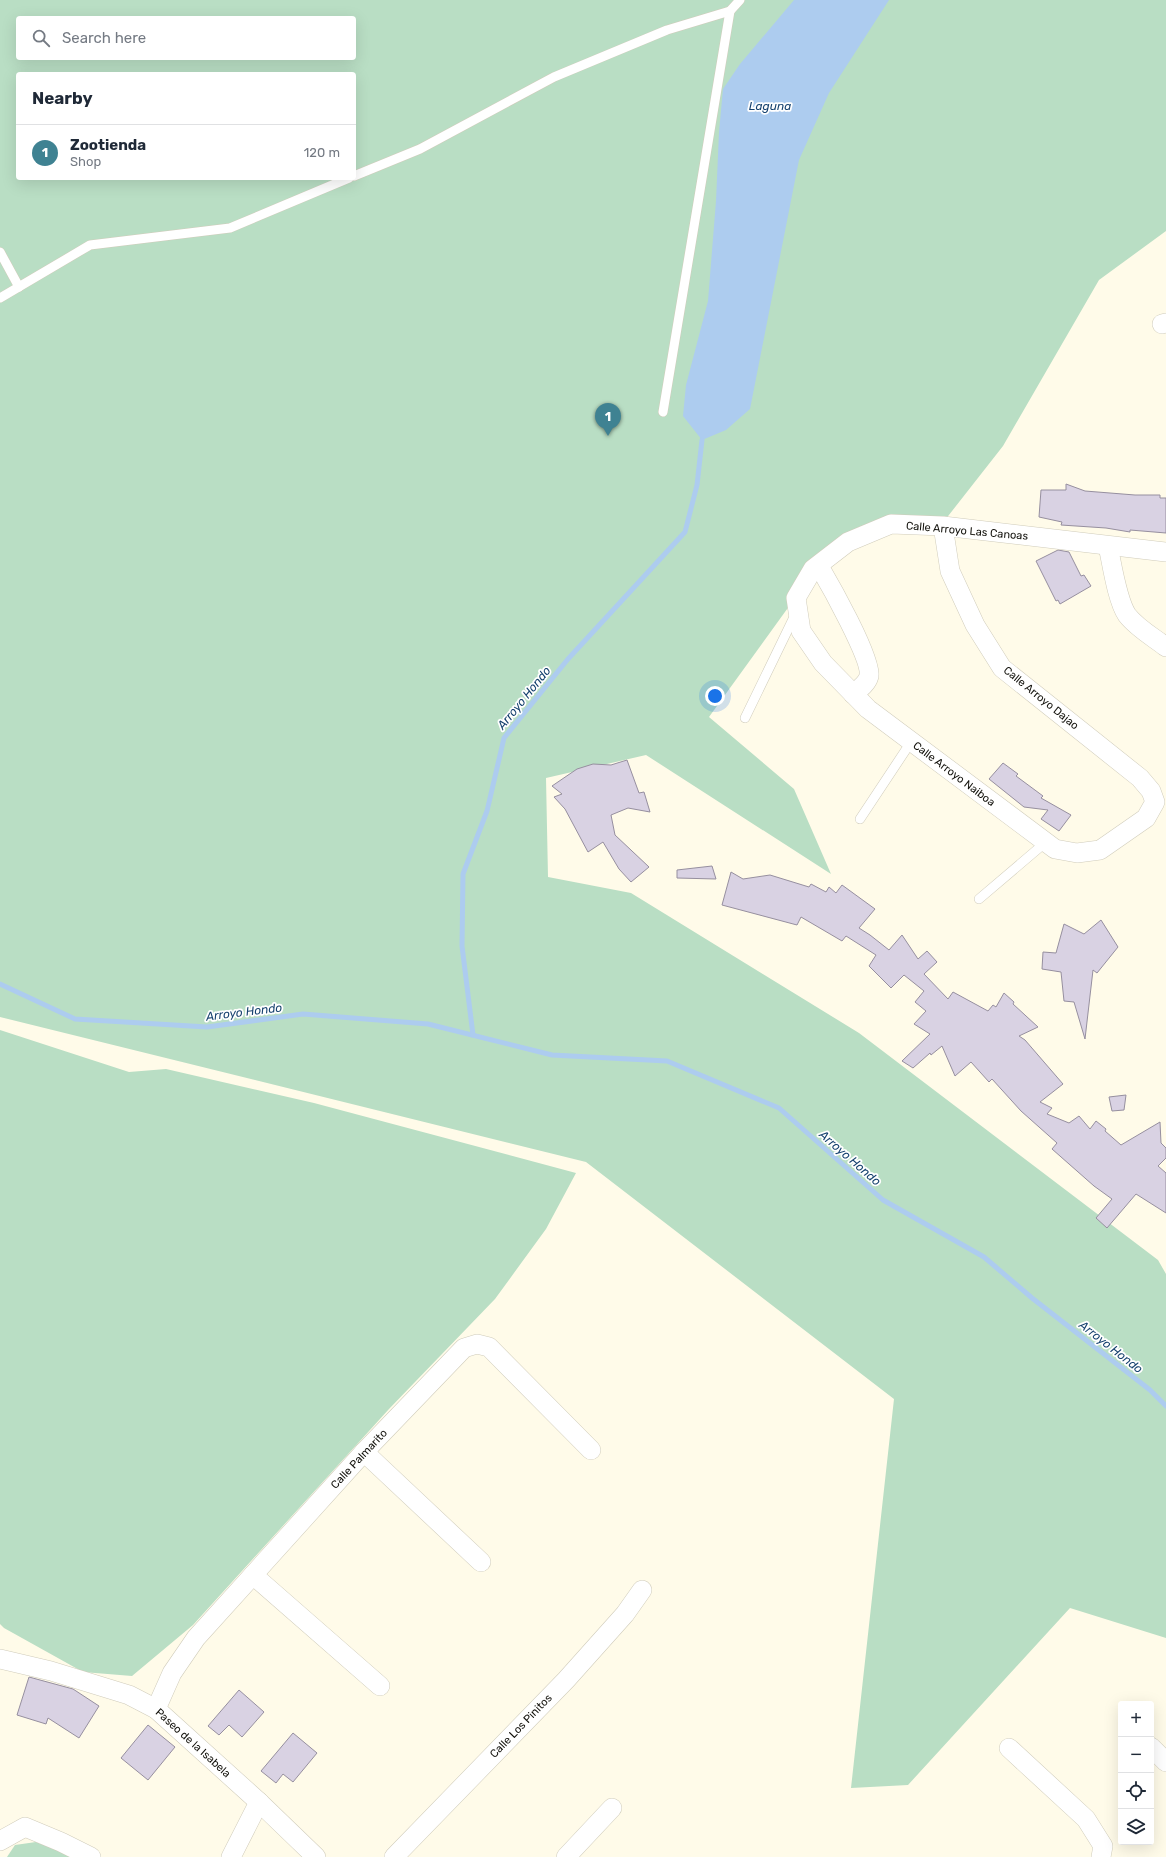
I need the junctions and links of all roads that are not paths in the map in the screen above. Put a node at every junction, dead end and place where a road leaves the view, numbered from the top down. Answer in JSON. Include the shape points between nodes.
{"nodes":[{"id":1,"x":740,"y":0,"type":"edge"},
{"id":2,"x":730,"y":11,"type":"junction"},
{"id":3,"x":356,"y":175,"type":"edge"},
{"id":4,"x":345,"y":180,"type":"edge"},
{"id":5,"x":0,"y":252,"type":"edge"},
{"id":6,"x":19,"y":287,"type":"junction"},
{"id":7,"x":0,"y":298,"type":"edge"},
{"id":8,"x":664,"y":412,"type":"dead end"},
{"id":9,"x":942,"y":526,"type":"junction"},
{"id":10,"x":1108,"y":546,"type":"junction"},
{"id":11,"x":1166,"y":552,"type":"edge"},
{"id":12,"x":819,"y":566,"type":"junction"},
{"id":13,"x":797,"y":604,"type":"junction"},
{"id":14,"x":1166,"y":647,"type":"edge"},
{"id":15,"x":853,"y":694,"type":"junction"},
{"id":16,"x":745,"y":718,"type":"dead end"},
{"id":17,"x":911,"y":742,"type":"junction"},
{"id":18,"x":1154,"y":802,"type":"joint"},
{"id":19,"x":860,"y":820,"type":"dead end"},
{"id":20,"x":1046,"y":842,"type":"junction"},
{"id":21,"x":979,"y":899,"type":"dead end"},
{"id":22,"x":591,"y":1450,"type":"dead end"},
{"id":23,"x":364,"y":1452,"type":"junction"},
{"id":24,"x":481,"y":1562,"type":"dead end"},
{"id":25,"x":253,"y":1575,"type":"junction"},
{"id":26,"x":642,"y":1590,"type":"dead end"},
{"id":27,"x":0,"y":1659,"type":"edge"},
{"id":28,"x":380,"y":1686,"type":"dead end"},
{"id":29,"x":156,"y":1709,"type":"junction"},
{"id":30,"x":1009,"y":1748,"type":"dead end"},
{"id":31,"x":1154,"y":1750,"type":"edge"},
{"id":32,"x":1166,"y":1762,"type":"edge"},
{"id":33,"x":259,"y":1802,"type":"junction"},
{"id":34,"x":612,"y":1808,"type":"dead end"},
{"id":35,"x":0,"y":1841,"type":"edge"},
{"id":36,"x":91,"y":1857,"type":"edge"},
{"id":37,"x":231,"y":1857,"type":"edge"},
{"id":38,"x":316,"y":1857,"type":"edge"},
{"id":39,"x":394,"y":1857,"type":"edge"},
{"id":40,"x":566,"y":1857,"type":"edge"},
{"id":41,"x":1101,"y":1857,"type":"edge"}],
"edges":[{"from":1,"to":2,"type":"lane"},
{"from":2,"to":3,"type":"lane","via":[[667,30],[554,77],[420,149]]},
{"from":2,"to":8,"type":"lane"},
{"from":4,"to":6,"type":"lane","via":[[230,228],[90,245]]},
{"from":5,"to":6,"type":"lane"},
{"from":6,"to":7,"type":"lane"},
{"from":9,"to":10,"type":"street","name":"Calle Arroyo Las Canoas"},
{"from":9,"to":12,"type":"street","name":"Calle Arroyo Las Canoas","via":[[891,524],[848,542]]},
{"from":9,"to":18,"type":"street","name":"Calle Arroyo Dajao","via":[[950,571],[975,625],[1002,668],[1140,778],[1151,791]]},
{"from":10,"to":11,"type":"street","name":"Calle Arroyo Las Canoas"},
{"from":10,"to":14,"type":"street","via":[[1122,605],[1127,615]]},
{"from":12,"to":13,"type":"street","name":"Calle Arroyo Las Canoas","via":[[813,569]]},
{"from":12,"to":15,"type":"street","via":[[849,621],[869,674],[866,683]]},
{"from":13,"to":15,"type":"street","name":"Calle Arroyo Naiboa","via":[[801,631],[823,663]]},
{"from":13,"to":16,"type":"lane"},
{"from":15,"to":17,"type":"street","name":"Calle Arroyo Naiboa"},
{"from":17,"to":19,"type":"lane"},
{"from":17,"to":20,"type":"street","name":"Calle Arroyo Naiboa"},
{"from":18,"to":20,"type":"street","name":"Calle Arroyo Naiboa","via":[[1146,818],[1100,850],[1077,853],[1055,849]]},
{"from":20,"to":21,"type":"lane"},
{"from":22,"to":23,"type":"street","name":"Calle Palmarito","via":[[489,1347],[477,1344],[464,1348]]},
{"from":23,"to":24,"type":"street"},
{"from":23,"to":25,"type":"street","name":"Calle Palmarito"},
{"from":25,"to":28,"type":"street"},
{"from":25,"to":29,"type":"street","name":"Calle Palmarito","via":[[196,1638],[172,1673]]},
{"from":26,"to":39,"type":"street","name":"Calle Los Pinitos","via":[[625,1614],[566,1680]]},
{"from":27,"to":29,"type":"street","name":"Paseo de la Isabela","via":[[129,1695]]},
{"from":29,"to":33,"type":"street","name":"Paseo de la Isabela"},
{"from":30,"to":41,"type":"street","via":[[1086,1820],[1103,1846]]},
{"from":31,"to":32,"type":"street"},
{"from":33,"to":37,"type":"street"},
{"from":33,"to":38,"type":"street","name":"Paseo de la Isabela"},
{"from":34,"to":40,"type":"street"},
{"from":35,"to":36,"type":"street","via":[[24,1827]]}]}
